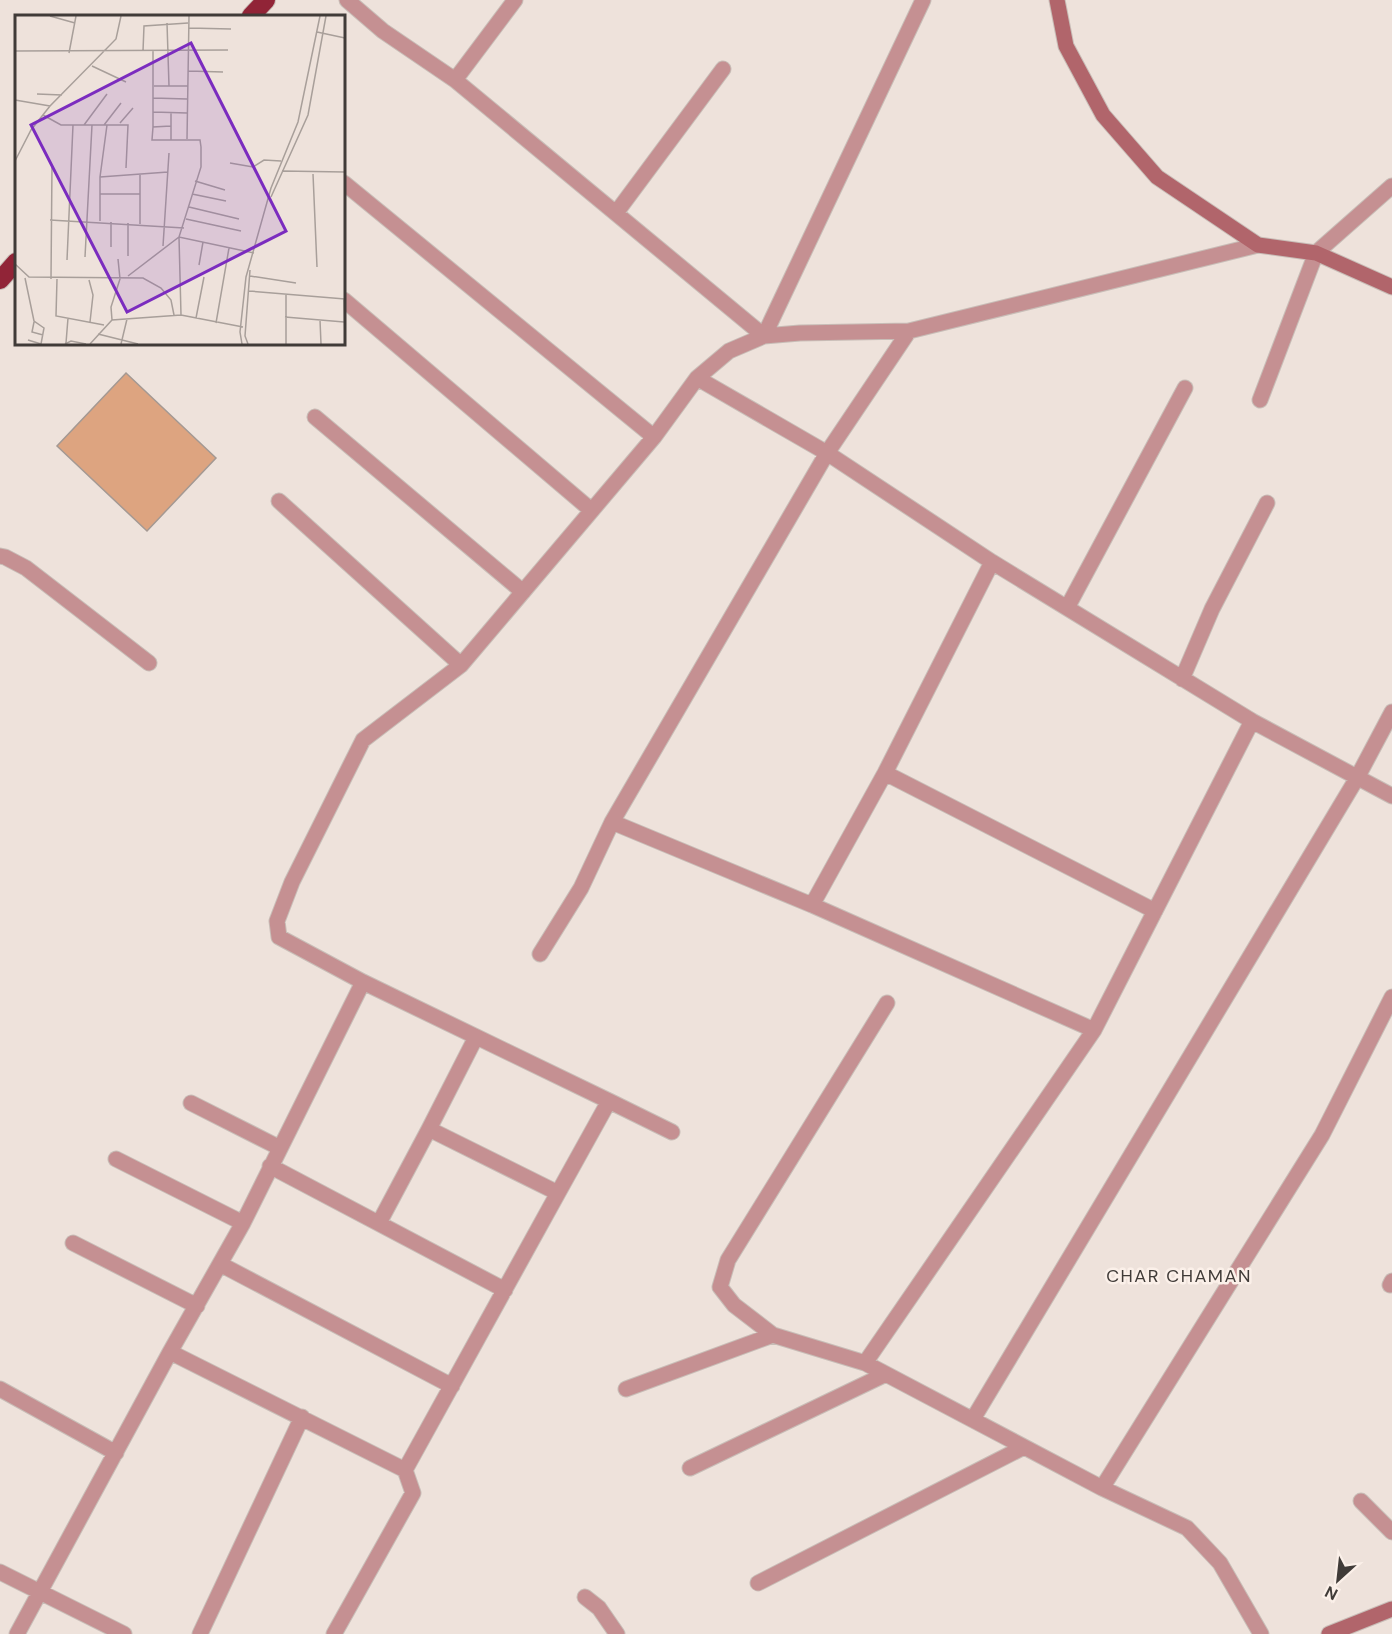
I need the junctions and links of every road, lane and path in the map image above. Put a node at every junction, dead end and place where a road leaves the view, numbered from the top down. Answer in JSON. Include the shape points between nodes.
{"nodes":[{"id":1,"x":266,"y":0,"type":"edge"},
{"id":2,"x":347,"y":0,"type":"edge"},
{"id":3,"x":515,"y":0,"type":"edge"},
{"id":4,"x":923,"y":0,"type":"edge"},
{"id":5,"x":1057,"y":0,"type":"edge"},
{"id":6,"x":252,"y":15,"type":"edge"},
{"id":7,"x":723,"y":69,"type":"dead end"},
{"id":8,"x":455,"y":80,"type":"junction"},
{"id":9,"x":345,"y":184,"type":"edge"},
{"id":10,"x":1392,"y":186,"type":"edge"},
{"id":11,"x":616,"y":213,"type":"junction"},
{"id":12,"x":1258,"y":245,"type":"junction"},
{"id":13,"x":1316,"y":252,"type":"junction"},
{"id":14,"x":15,"y":263,"type":"edge"},
{"id":15,"x":0,"y":280,"type":"edge"},
{"id":16,"x":1392,"y":286,"type":"edge"},
{"id":17,"x":345,"y":301,"type":"edge"},
{"id":18,"x":909,"y":331,"type":"junction"},
{"id":19,"x":764,"y":336,"type":"junction"},
{"id":20,"x":697,"y":378,"type":"junction"},
{"id":21,"x":1185,"y":388,"type":"dead end"},
{"id":22,"x":1260,"y":400,"type":"dead end"},
{"id":23,"x":315,"y":417,"type":"dead end"},
{"id":24,"x":654,"y":437,"type":"junction"},
{"id":25,"x":827,"y":453,"type":"junction"},
{"id":26,"x":279,"y":501,"type":"dead end"},
{"id":27,"x":1267,"y":504,"type":"dead end"},
{"id":28,"x":591,"y":510,"type":"junction"},
{"id":29,"x":0,"y":556,"type":"edge"},
{"id":30,"x":992,"y":562,"type":"junction"},
{"id":31,"x":524,"y":592,"type":"junction"},
{"id":32,"x":1067,"y":608,"type":"junction"},
{"id":33,"x":149,"y":663,"type":"dead end"},
{"id":34,"x":460,"y":665,"type":"junction"},
{"id":35,"x":1182,"y":679,"type":"junction"},
{"id":36,"x":1392,"y":712,"type":"edge"},
{"id":37,"x":1252,"y":722,"type":"junction"},
{"id":38,"x":885,"y":773,"type":"junction"},
{"id":39,"x":1358,"y":778,"type":"junction"},
{"id":40,"x":1392,"y":796,"type":"edge"},
{"id":41,"x":612,"y":822,"type":"junction"},
{"id":42,"x":812,"y":905,"type":"junction"},
{"id":43,"x":1155,"y":911,"type":"junction"},
{"id":44,"x":540,"y":954,"type":"dead end"},
{"id":45,"x":363,"y":982,"type":"junction"},
{"id":46,"x":1392,"y":997,"type":"edge"},
{"id":47,"x":887,"y":1003,"type":"dead end"},
{"id":48,"x":1094,"y":1030,"type":"junction"},
{"id":49,"x":476,"y":1037,"type":"junction"},
{"id":50,"x":609,"y":1101,"type":"junction"},
{"id":51,"x":191,"y":1103,"type":"dead end"},
{"id":52,"x":429,"y":1129,"type":"junction"},
{"id":53,"x":672,"y":1132,"type":"dead end"},
{"id":54,"x":280,"y":1148,"type":"junction"},
{"id":55,"x":116,"y":1159,"type":"dead end"},
{"id":56,"x":270,"y":1167,"type":"junction"},
{"id":57,"x":558,"y":1193,"type":"junction"},
{"id":58,"x":243,"y":1223,"type":"junction"},
{"id":59,"x":379,"y":1223,"type":"junction"},
{"id":60,"x":73,"y":1243,"type":"dead end"},
{"id":61,"x":220,"y":1264,"type":"junction"},
{"id":62,"x":505,"y":1290,"type":"junction"},
{"id":63,"x":197,"y":1306,"type":"junction"},
{"id":64,"x":773,"y":1335,"type":"junction"},
{"id":65,"x":170,"y":1352,"type":"junction"},
{"id":66,"x":865,"y":1363,"type":"junction"},
{"id":67,"x":886,"y":1374,"type":"junction"},
{"id":68,"x":452,"y":1386,"type":"junction"},
{"id":69,"x":0,"y":1389,"type":"edge"},
{"id":70,"x":626,"y":1389,"type":"dead end"},
{"id":71,"x":302,"y":1417,"type":"junction"},
{"id":72,"x":973,"y":1419,"type":"junction"},
{"id":73,"x":1024,"y":1447,"type":"junction"},
{"id":74,"x":116,"y":1453,"type":"junction"},
{"id":75,"x":690,"y":1468,"type":"dead end"},
{"id":76,"x":405,"y":1470,"type":"junction"},
{"id":77,"x":1102,"y":1488,"type":"junction"},
{"id":78,"x":1361,"y":1501,"type":"dead end"},
{"id":79,"x":1392,"y":1532,"type":"edge"},
{"id":80,"x":0,"y":1572,"type":"edge"},
{"id":81,"x":758,"y":1582,"type":"dead end"},
{"id":82,"x":40,"y":1592,"type":"junction"},
{"id":83,"x":585,"y":1597,"type":"dead end"},
{"id":84,"x":1392,"y":1609,"type":"edge"},
{"id":85,"x":17,"y":1634,"type":"edge"},
{"id":86,"x":124,"y":1634,"type":"edge"},
{"id":87,"x":200,"y":1634,"type":"edge"},
{"id":88,"x":334,"y":1634,"type":"edge"},
{"id":89,"x":617,"y":1634,"type":"edge"},
{"id":90,"x":1261,"y":1634,"type":"edge"},
{"id":91,"x":1329,"y":1634,"type":"edge"}],
"edges":[{"from":1,"to":6,"type":"highway"},
{"from":2,"to":8,"type":"street"},
{"from":3,"to":8,"type":"street"},
{"from":4,"to":19,"type":"street"},
{"from":5,"to":12,"type":"street","via":[[1065,46],[1103,115],[1158,177]]},
{"from":7,"to":11,"type":"street"},
{"from":8,"to":11,"type":"street"},
{"from":9,"to":24,"type":"street"},
{"from":10,"to":13,"type":"street"},
{"from":11,"to":19,"type":"street"},
{"from":12,"to":13,"type":"street"},
{"from":12,"to":18,"type":"street"},
{"from":13,"to":16,"type":"street"},
{"from":13,"to":22,"type":"street"},
{"from":14,"to":15,"type":"highway"},
{"from":17,"to":28,"type":"street"},
{"from":18,"to":19,"type":"street"},
{"from":18,"to":25,"type":"street"},
{"from":19,"to":20,"type":"street","via":[[729,351]]},
{"from":20,"to":24,"type":"street"},
{"from":20,"to":25,"type":"street"},
{"from":21,"to":32,"type":"street"},
{"from":23,"to":31,"type":"street"},
{"from":24,"to":28,"type":"street"},
{"from":25,"to":30,"type":"street"},
{"from":25,"to":41,"type":"street"},
{"from":26,"to":34,"type":"street"},
{"from":27,"to":35,"type":"street","via":[[1212,609]]},
{"from":28,"to":31,"type":"street"},
{"from":29,"to":33,"type":"street","via":[[26,568]]},
{"from":30,"to":32,"type":"street"},
{"from":30,"to":38,"type":"street"},
{"from":31,"to":34,"type":"street"},
{"from":32,"to":35,"type":"street"},
{"from":34,"to":45,"type":"street","via":[[363,740],[292,882],[277,921],[279,937]]},
{"from":35,"to":37,"type":"street"},
{"from":36,"to":39,"type":"street"},
{"from":37,"to":39,"type":"street"},
{"from":37,"to":43,"type":"street"},
{"from":38,"to":42,"type":"street"},
{"from":38,"to":43,"type":"street"},
{"from":39,"to":40,"type":"street"},
{"from":39,"to":72,"type":"street"},
{"from":41,"to":42,"type":"street"},
{"from":41,"to":44,"type":"street","via":[[581,888]]},
{"from":42,"to":48,"type":"street"},
{"from":43,"to":48,"type":"street"},
{"from":45,"to":49,"type":"street"},
{"from":45,"to":54,"type":"street"},
{"from":46,"to":77,"type":"street","via":[[1322,1135]]},
{"from":47,"to":64,"type":"street","via":[[728,1260],[720,1287],[734,1305]]},
{"from":48,"to":66,"type":"street"},
{"from":49,"to":50,"type":"street"},
{"from":49,"to":52,"type":"street"},
{"from":50,"to":53,"type":"street"},
{"from":50,"to":57,"type":"street"},
{"from":51,"to":54,"type":"street"},
{"from":52,"to":57,"type":"street"},
{"from":52,"to":59,"type":"street"},
{"from":54,"to":56,"type":"street"},
{"from":55,"to":58,"type":"street"},
{"from":56,"to":58,"type":"street"},
{"from":56,"to":59,"type":"street"},
{"from":57,"to":62,"type":"street"},
{"from":58,"to":61,"type":"street"},
{"from":59,"to":62,"type":"street"},
{"from":60,"to":63,"type":"street"},
{"from":61,"to":63,"type":"street"},
{"from":61,"to":68,"type":"street"},
{"from":62,"to":68,"type":"street"},
{"from":63,"to":65,"type":"street"},
{"from":64,"to":66,"type":"street"},
{"from":64,"to":70,"type":"street"},
{"from":65,"to":71,"type":"street"},
{"from":65,"to":74,"type":"street"},
{"from":66,"to":67,"type":"street"},
{"from":67,"to":72,"type":"street"},
{"from":67,"to":75,"type":"street"},
{"from":68,"to":76,"type":"street"},
{"from":69,"to":74,"type":"street"},
{"from":71,"to":76,"type":"street"},
{"from":71,"to":87,"type":"street"},
{"from":72,"to":73,"type":"street"},
{"from":73,"to":77,"type":"street"},
{"from":73,"to":81,"type":"street"},
{"from":74,"to":82,"type":"street"},
{"from":76,"to":88,"type":"street","via":[[413,1493]]},
{"from":77,"to":90,"type":"street","via":[[1187,1528],[1220,1563]]},
{"from":78,"to":79,"type":"street"},
{"from":80,"to":82,"type":"street"},
{"from":82,"to":85,"type":"street"},
{"from":82,"to":86,"type":"street"},
{"from":83,"to":89,"type":"street","via":[[599,1608]]},
{"from":84,"to":91,"type":"street"}]}
